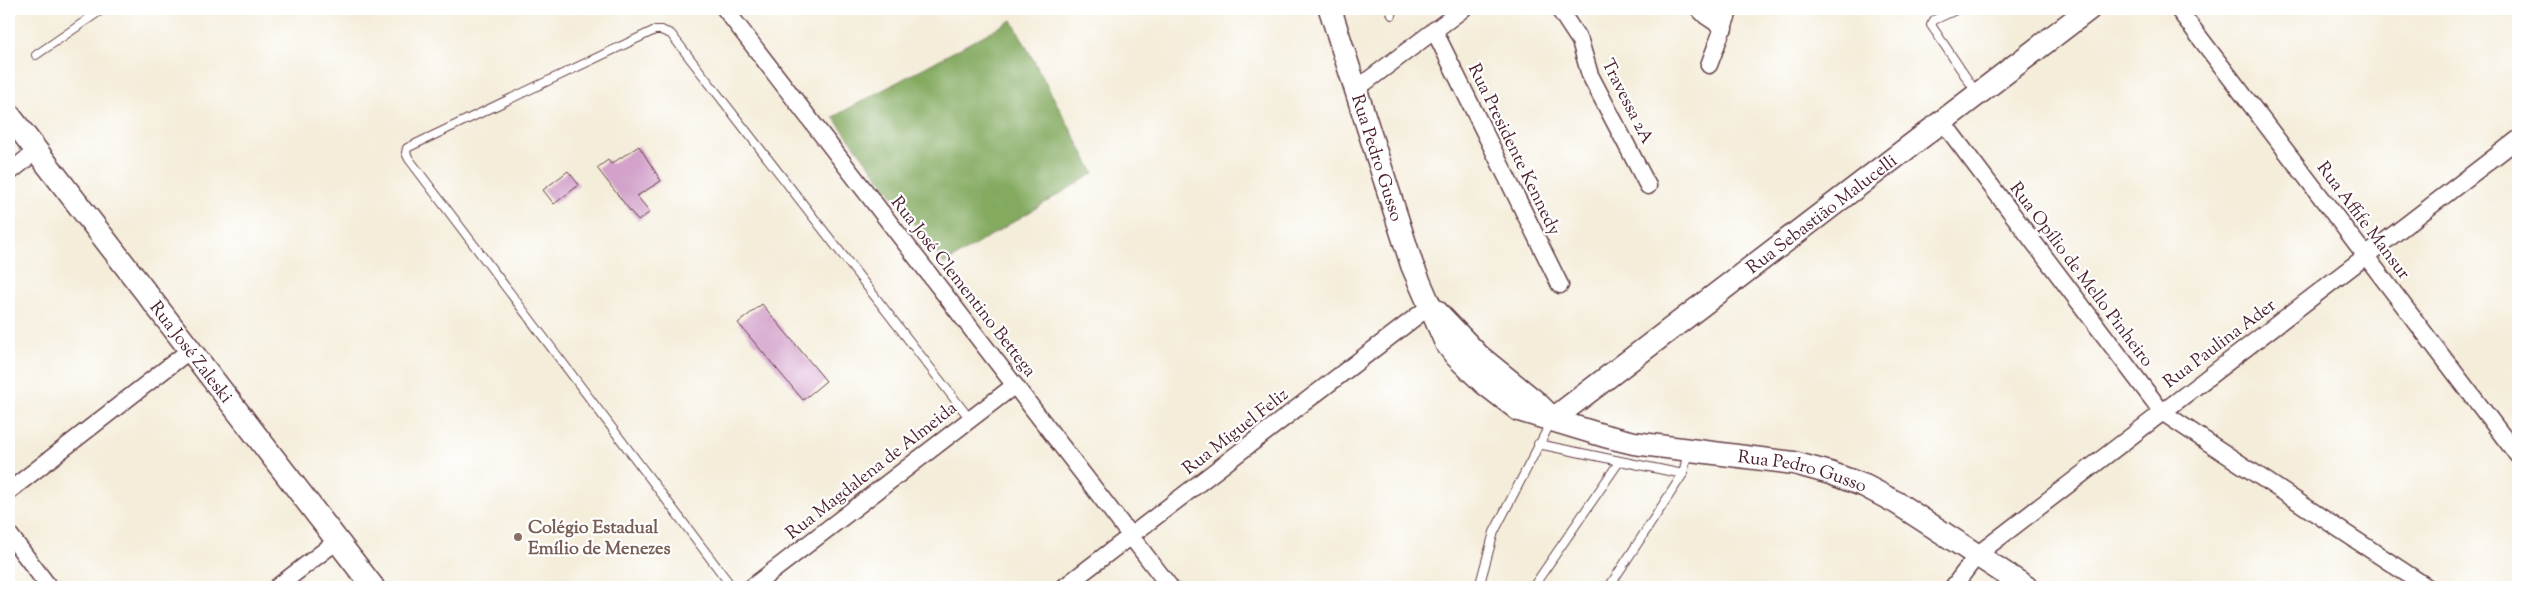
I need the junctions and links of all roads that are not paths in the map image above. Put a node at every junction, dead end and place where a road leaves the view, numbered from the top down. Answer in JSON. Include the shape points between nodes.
{"nodes":[{"id":1,"x":84,"y":9,"type":"edge"},
{"id":2,"x":102,"y":9,"type":"edge"},
{"id":3,"x":725,"y":9,"type":"edge"},
{"id":4,"x":1330,"y":9,"type":"edge"},
{"id":5,"x":1463,"y":9,"type":"edge"},
{"id":6,"x":1559,"y":9,"type":"edge"},
{"id":7,"x":1699,"y":9,"type":"edge"},
{"id":8,"x":1730,"y":9,"type":"edge"},
{"id":9,"x":1958,"y":9,"type":"edge"},
{"id":10,"x":2089,"y":9,"type":"edge"},
{"id":11,"x":2178,"y":9,"type":"edge"},
{"id":12,"x":91,"y":17,"type":"junction"},
{"id":13,"x":1724,"y":28,"type":"junction"},
{"id":14,"x":1434,"y":30,"type":"junction"},
{"id":15,"x":36,"y":55,"type":"dead end"},
{"id":16,"x":1709,"y":65,"type":"dead end"},
{"id":17,"x":1355,"y":90,"type":"junction"},
{"id":18,"x":1977,"y":94,"type":"junction"},
{"id":19,"x":9,"y":116,"type":"edge"},
{"id":20,"x":1942,"y":121,"type":"junction"},
{"id":21,"x":2518,"y":140,"type":"edge"},
{"id":22,"x":36,"y":151,"type":"junction"},
{"id":23,"x":9,"y":173,"type":"edge"},
{"id":24,"x":1648,"y":186,"type":"dead end"},
{"id":25,"x":2366,"y":256,"type":"junction"},
{"id":26,"x":1560,"y":285,"type":"dead end"},
{"id":27,"x":1430,"y":306,"type":"junction"},
{"id":28,"x":190,"y":350,"type":"junction"},
{"id":29,"x":1015,"y":385,"type":"junction"},
{"id":30,"x":2162,"y":412,"type":"junction"},
{"id":31,"x":1553,"y":419,"type":"junction"},
{"id":32,"x":970,"y":420,"type":"junction"},
{"id":33,"x":1538,"y":444,"type":"junction"},
{"id":34,"x":1688,"y":450,"type":"junction"},
{"id":35,"x":2518,"y":456,"type":"edge"},
{"id":36,"x":1619,"y":462,"type":"junction"},
{"id":37,"x":1683,"y":474,"type":"junction"},
{"id":38,"x":9,"y":490,"type":"edge"},
{"id":39,"x":9,"y":534,"type":"edge"},
{"id":40,"x":1131,"y":536,"type":"junction"},
{"id":41,"x":337,"y":541,"type":"junction"},
{"id":42,"x":1978,"y":554,"type":"junction"},
{"id":43,"x":49,"y":587,"type":"edge"},
{"id":44,"x":277,"y":587,"type":"edge"},
{"id":45,"x":373,"y":587,"type":"edge"},
{"id":46,"x":732,"y":587,"type":"edge"},
{"id":47,"x":752,"y":587,"type":"edge"},
{"id":48,"x":1064,"y":587,"type":"edge"},
{"id":49,"x":1170,"y":587,"type":"edge"},
{"id":50,"x":1479,"y":587,"type":"edge"},
{"id":51,"x":1534,"y":587,"type":"edge"},
{"id":52,"x":1609,"y":587,"type":"edge"},
{"id":53,"x":1953,"y":587,"type":"edge"},
{"id":54,"x":2026,"y":587,"type":"edge"},
{"id":55,"x":2427,"y":587,"type":"edge"}],
"edges":[{"from":1,"to":12,"type":"lane"},
{"from":2,"to":12,"type":"lane"},
{"from":3,"to":29,"type":"street","name":"Rua José Clementino Bettega"},
{"from":4,"to":17,"type":"street","name":"Rua Pedro Gusso"},
{"from":5,"to":14,"type":"street"},
{"from":6,"to":24,"type":"street","name":"Travessa 2A","via":[[1580,41],[1590,75]]},
{"from":7,"to":13,"type":"street"},
{"from":8,"to":13,"type":"street"},
{"from":9,"to":18,"type":"lane","via":[[1934,20],[1931,25]]},
{"from":10,"to":18,"type":"street","name":"Rua Sebastião Malucelli"},
{"from":11,"to":25,"type":"street","name":"Rua Affife Mansur"},
{"from":12,"to":15,"type":"lane"},
{"from":13,"to":16,"type":"street"},
{"from":14,"to":17,"type":"street"},
{"from":14,"to":26,"type":"street","name":"Rua Presidente Kennedy"},
{"from":17,"to":27,"type":"street","name":"Rua Pedro Gusso","via":[[1404,245]]},
{"from":18,"to":20,"type":"street","name":"Rua Sebastião Malucelli"},
{"from":19,"to":22,"type":"street","name":"Rua José Zaleski"},
{"from":20,"to":30,"type":"street","name":"Rua Opílio de Mello Pinheiro"},
{"from":20,"to":31,"type":"street","name":"Rua Sebastião Malucelli"},
{"from":21,"to":25,"type":"street","name":"Rua Paulina Ader"},
{"from":22,"to":23,"type":"street"},
{"from":22,"to":28,"type":"street","name":"Rua José Zaleski"},
{"from":25,"to":30,"type":"street","name":"Rua Paulina Ader"},
{"from":25,"to":35,"type":"street","name":"Rua Affife Mansur"},
{"from":27,"to":31,"type":"street","name":"Rua Pedro Gusso","via":[[1479,356]]},
{"from":27,"to":40,"type":"street","name":"Rua Miguel Feliz"},
{"from":28,"to":38,"type":"street"},
{"from":28,"to":41,"type":"street","name":"Rua José Zaleski"},
{"from":29,"to":32,"type":"street","name":"Rua Magdalena de Almeida"},
{"from":29,"to":40,"type":"street","name":"Rua José Clementino Bettega"},
{"from":30,"to":42,"type":"street","name":"Rua Paulina Ader"},
{"from":30,"to":55,"type":"street","name":"Rua Opílio de Mello Pinheiro"},
{"from":31,"to":33,"type":"lane"},
{"from":31,"to":34,"type":"street","name":"Rua Pedro Gusso","via":[[1606,436]]},
{"from":32,"to":46,"type":"lane","via":[[666,31],[655,30],[407,148],[409,159]]},
{"from":32,"to":47,"type":"street","name":"Rua Magdalena de Almeida"},
{"from":33,"to":36,"type":"lane"},
{"from":33,"to":50,"type":"lane","via":[[1494,532]]},
{"from":34,"to":37,"type":"lane"},
{"from":34,"to":42,"type":"street","name":"Rua Pedro Gusso","via":[[1794,463],[1830,473],[1898,502]]},
{"from":36,"to":37,"type":"lane"},
{"from":36,"to":51,"type":"lane"},
{"from":37,"to":52,"type":"lane"},
{"from":39,"to":43,"type":"street"},
{"from":40,"to":48,"type":"street","name":"Rua Miguel Feliz"},
{"from":40,"to":49,"type":"street","name":"Rua José Clementino Bettega"},
{"from":41,"to":44,"type":"street"},
{"from":41,"to":45,"type":"street","name":"Rua José Zaleski"},
{"from":42,"to":53,"type":"street","name":"Rua Paulina Ader"},
{"from":42,"to":54,"type":"street","name":"Rua Pedro Gusso"}]}
